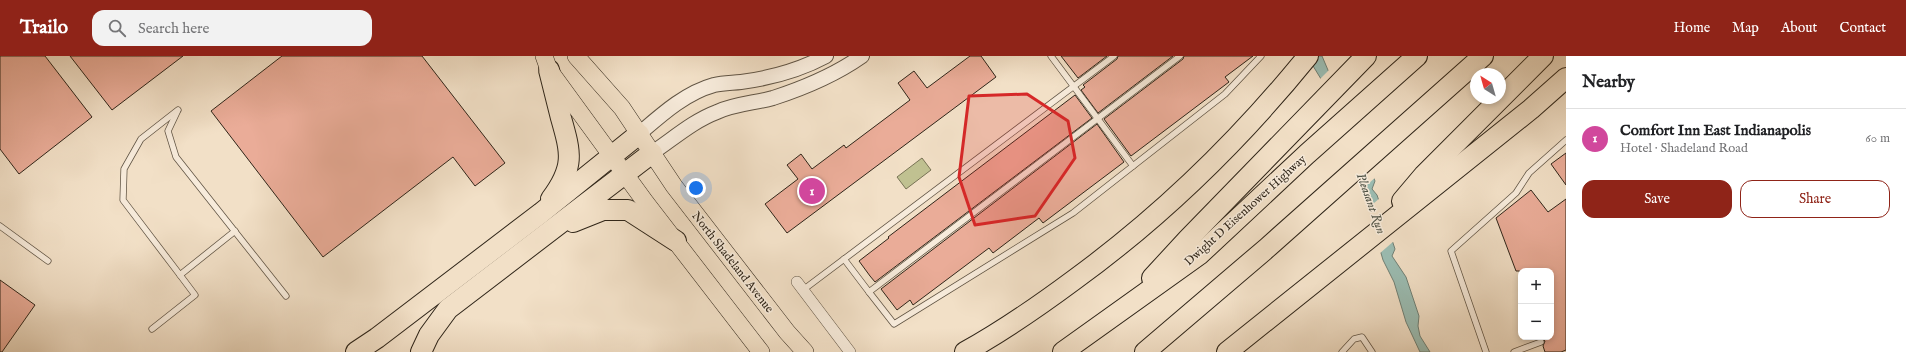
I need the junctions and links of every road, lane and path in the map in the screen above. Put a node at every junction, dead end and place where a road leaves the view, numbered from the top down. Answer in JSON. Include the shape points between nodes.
{"nodes":[{"id":1,"x":576,"y":56,"type":"edge"},
{"id":2,"x":826,"y":56,"type":"edge"},
{"id":3,"x":862,"y":56,"type":"edge"},
{"id":4,"x":1051,"y":56,"type":"edge"},
{"id":5,"x":1114,"y":56,"type":"edge"},
{"id":6,"x":1180,"y":56,"type":"edge"},
{"id":7,"x":1261,"y":56,"type":"edge"},
{"id":8,"x":1308,"y":56,"type":"edge"},
{"id":9,"x":1417,"y":56,"type":"edge"},
{"id":10,"x":1483,"y":56,"type":"edge"},
{"id":11,"x":1543,"y":56,"type":"edge"},
{"id":12,"x":1365,"y":57,"type":"edge"},
{"id":13,"x":546,"y":63,"type":"edge"},
{"id":14,"x":1566,"y":78,"type":"edge"},
{"id":15,"x":1074,"y":86,"type":"junction"},
{"id":16,"x":1097,"y":118,"type":"junction"},
{"id":17,"x":639,"y":134,"type":"junction"},
{"id":18,"x":1566,"y":140,"type":"edge"},
{"id":19,"x":652,"y":153,"type":"junction"},
{"id":20,"x":613,"y":156,"type":"junction"},
{"id":21,"x":1133,"y":166,"type":"junction"},
{"id":22,"x":625,"y":173,"type":"junction"},
{"id":23,"x":1413,"y":196,"type":"junction"},
{"id":24,"x":541,"y":213,"type":"junction"},
{"id":25,"x":0,"y":226,"type":"edge"},
{"id":26,"x":235,"y":231,"type":"junction"},
{"id":27,"x":544,"y":235,"type":"junction"},
{"id":28,"x":676,"y":241,"type":"junction"},
{"id":29,"x":844,"y":259,"type":"junction"},
{"id":30,"x":48,"y":261,"type":"dead end"},
{"id":31,"x":180,"y":275,"type":"junction"},
{"id":32,"x":800,"y":286,"type":"joint"},
{"id":33,"x":869,"y":292,"type":"junction"},
{"id":34,"x":286,"y":296,"type":"dead end"},
{"id":35,"x":1124,"y":309,"type":"junction"},
{"id":36,"x":152,"y":328,"type":"dead end"},
{"id":37,"x":1541,"y":342,"type":"dead end"},
{"id":38,"x":356,"y":352,"type":"edge"},
{"id":39,"x":421,"y":352,"type":"edge"},
{"id":40,"x":761,"y":352,"type":"edge"},
{"id":41,"x":805,"y":352,"type":"edge"},
{"id":42,"x":850,"y":352,"type":"edge"},
{"id":43,"x":965,"y":352,"type":"edge"},
{"id":44,"x":1063,"y":352,"type":"edge"},
{"id":45,"x":1145,"y":352,"type":"edge"},
{"id":46,"x":1227,"y":352,"type":"edge"},
{"id":47,"x":1342,"y":352,"type":"edge"},
{"id":48,"x":1372,"y":352,"type":"edge"},
{"id":49,"x":1486,"y":352,"type":"edge"},
{"id":50,"x":1514,"y":352,"type":"edge"}],
"edges":[{"from":1,"to":17,"type":"main road","name":"North Shadeland Avenue","via":[[622,108]]},
{"from":2,"to":17,"type":"street","via":[[771,77],[701,90],[677,104]]},
{"from":3,"to":19,"type":"street","via":[[833,74],[800,88],[773,98],[717,111]]},
{"from":4,"to":15,"type":"lane"},
{"from":5,"to":15,"type":"lane"},
{"from":6,"to":16,"type":"lane"},
{"from":7,"to":21,"type":"lane","via":[[1225,94]]},
{"from":8,"to":43,"type":"highway","via":[[1285,85],[1205,171],[1138,230],[1042,303]]},
{"from":9,"to":35,"type":"highway","name":"Dwight D Eisenhower Highway","via":[[1200,254]]},
{"from":10,"to":45,"type":"highway","via":[[1323,199]]},
{"from":11,"to":23,"type":"highway"},
{"from":12,"to":35,"type":"highway","via":[[1187,240]]},
{"from":13,"to":20,"type":"main road"},
{"from":13,"to":24,"type":"highway","via":[[569,144],[569,164],[561,186]]},
{"from":14,"to":23,"type":"highway","via":[[1531,109]]},
{"from":15,"to":16,"type":"lane"},
{"from":15,"to":29,"type":"lane"},
{"from":16,"to":21,"type":"lane"},
{"from":16,"to":33,"type":"lane"},
{"from":17,"to":19,"type":"main road","name":"North Shadeland Avenue"},
{"from":17,"to":20,"type":"highway"},
{"from":18,"to":49,"type":"lane","via":[[1529,173],[1516,194],[1451,251]]},
{"from":19,"to":22,"type":"highway"},
{"from":19,"to":41,"type":"main road","name":"North Shadeland Avenue","via":[[674,186]]},
{"from":20,"to":22,"type":"main road"},
{"from":20,"to":24,"type":"highway"},
{"from":21,"to":33,"type":"lane","via":[[1074,213],[894,324]]},
{"from":22,"to":27,"type":"highway"},
{"from":22,"to":28,"type":"main road"},
{"from":23,"to":46,"type":"highway","via":[[1375,233]]},
{"from":24,"to":38,"type":"highway"},
{"from":25,"to":30,"type":"lane"},
{"from":26,"to":31,"type":"lane"},
{"from":26,"to":31,"type":"lane","via":[[176,157],[168,131],[178,110],[140,139],[124,169],[123,200]]},
{"from":26,"to":34,"type":"lane"},
{"from":27,"to":28,"type":"highway","via":[[597,212],[620,209],[640,216]]},
{"from":27,"to":39,"type":"highway","via":[[448,309],[429,335]]},
{"from":28,"to":40,"type":"main road"},
{"from":29,"to":32,"type":"lane"},
{"from":29,"to":33,"type":"lane"},
{"from":31,"to":36,"type":"lane","via":[[195,295]]},
{"from":32,"to":42,"type":"street"},
{"from":35,"to":44,"type":"highway","name":"Dwight D Eisenhower Highway"},
{"from":37,"to":50,"type":"lane"},
{"from":47,"to":48,"type":"lane","via":[[1354,339],[1362,336]]}]}
